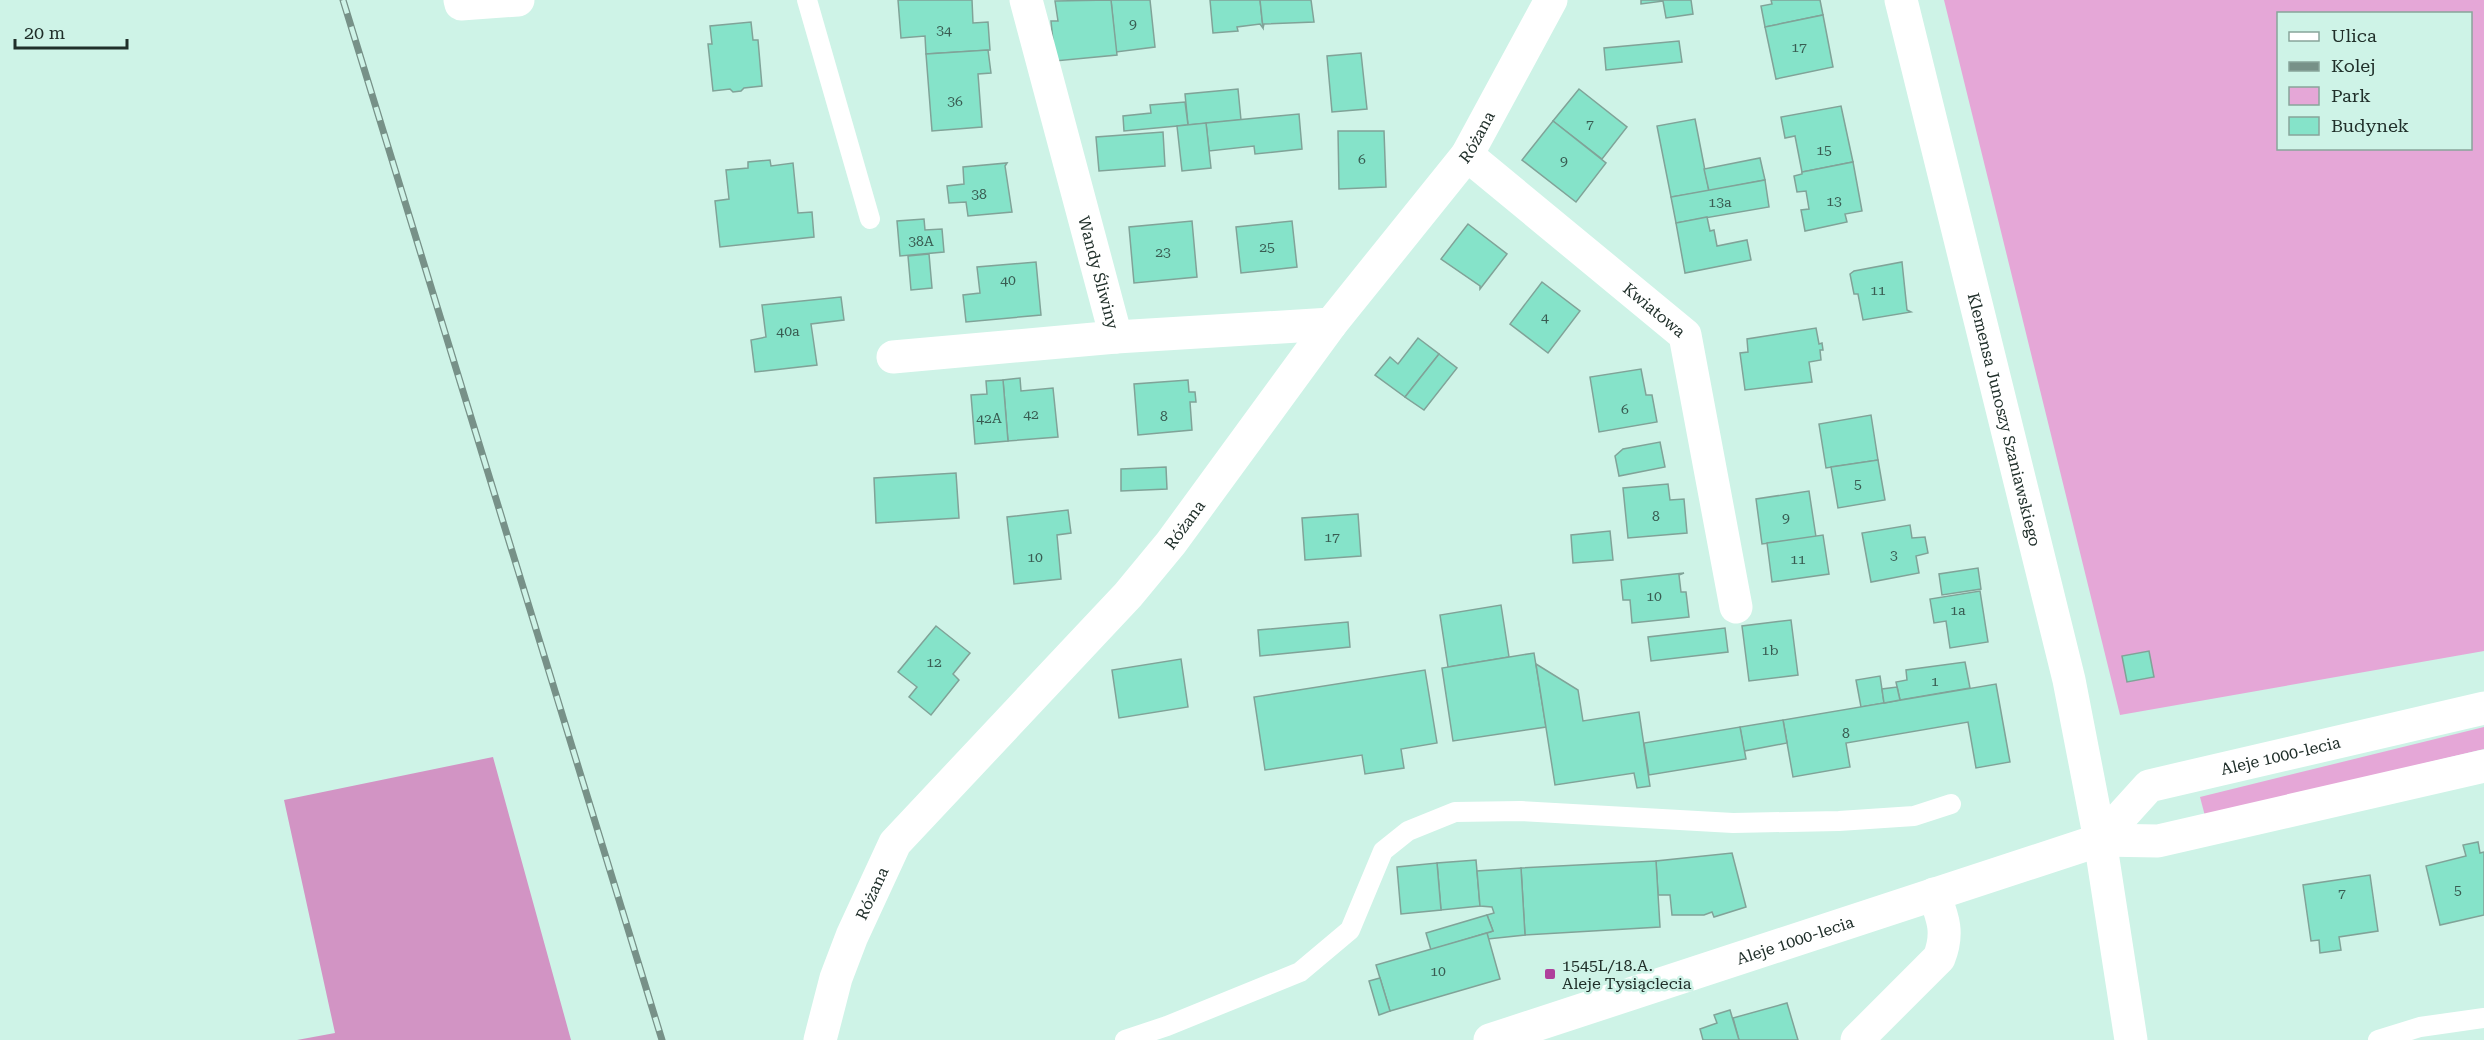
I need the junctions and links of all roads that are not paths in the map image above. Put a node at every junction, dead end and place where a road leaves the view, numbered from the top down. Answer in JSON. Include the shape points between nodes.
{"nodes":[{"id":1,"x":460,"y":0,"type":"edge"},
{"id":2,"x":518,"y":0,"type":"edge"},
{"id":3,"x":807,"y":0,"type":"edge"},
{"id":4,"x":1026,"y":0,"type":"edge"},
{"id":5,"x":1551,"y":0,"type":"edge"},
{"id":6,"x":1901,"y":0,"type":"edge"},
{"id":7,"x":1467,"y":155,"type":"junction"},
{"id":8,"x":870,"y":219,"type":"dead end"},
{"id":9,"x":1330,"y":324,"type":"junction"},
{"id":10,"x":1116,"y":337,"type":"junction"},
{"id":11,"x":893,"y":357,"type":"dead end"},
{"id":12,"x":1736,"y":607,"type":"dead end"},
{"id":13,"x":2484,"y":708,"type":"edge"},
{"id":14,"x":2484,"y":766,"type":"edge"},
{"id":15,"x":1951,"y":804,"type":"dead end"},
{"id":16,"x":2100,"y":840,"type":"junction"},
{"id":17,"x":1934,"y":894,"type":"junction"},
{"id":18,"x":2484,"y":1018,"type":"edge"},
{"id":19,"x":820,"y":1040,"type":"edge"},
{"id":20,"x":1125,"y":1040,"type":"edge"},
{"id":21,"x":1490,"y":1040,"type":"edge"},
{"id":22,"x":1857,"y":1040,"type":"edge"},
{"id":23,"x":2131,"y":1040,"type":"edge"},
{"id":24,"x":2378,"y":1040,"type":"edge"}],
"edges":[{"from":1,"to":2,"type":"street","via":[[461,4]]},
{"from":3,"to":8,"type":"lane"},
{"from":4,"to":10,"type":"street","name":"Wandy Śliwiny"},
{"from":5,"to":7,"type":"street","name":"Różana"},
{"from":6,"to":16,"type":"street","name":"Klemensa Junoszy Szaniawskiego","via":[[2069,680]]},
{"from":7,"to":9,"type":"street","name":"Różana"},
{"from":7,"to":12,"type":"street","name":"Kwiatowa","via":[[1685,335]]},
{"from":9,"to":10,"type":"street","name":"Wandy Śliwiny"},
{"from":9,"to":19,"type":"street","name":"Różana","via":[[1164,552],[1128,595],[895,843],[848,946]]},
{"from":10,"to":11,"type":"street"},
{"from":13,"to":16,"type":"street","name":"Aleje 1000-lecia","via":[[2149,786]]},
{"from":14,"to":16,"type":"street","name":"Aleje 1000-lecia","via":[[2158,842]]},
{"from":15,"to":20,"type":"lane","via":[[1914,816],[1839,822],[1745,823],[1455,812],[1408,831],[1383,851],[1350,930],[1300,972]]},
{"from":16,"to":17,"type":"street","name":"Aleje 1000-lecia"},
{"from":16,"to":23,"type":"street","name":"Klemensa Junoszy Szaniawskiego"},
{"from":17,"to":21,"type":"street","name":"Aleje 1000-lecia"},
{"from":17,"to":22,"type":"street","via":[[1944,929],[1945,943],[1939,958]]},
{"from":18,"to":24,"type":"lane","via":[[2420,1027]]}]}
